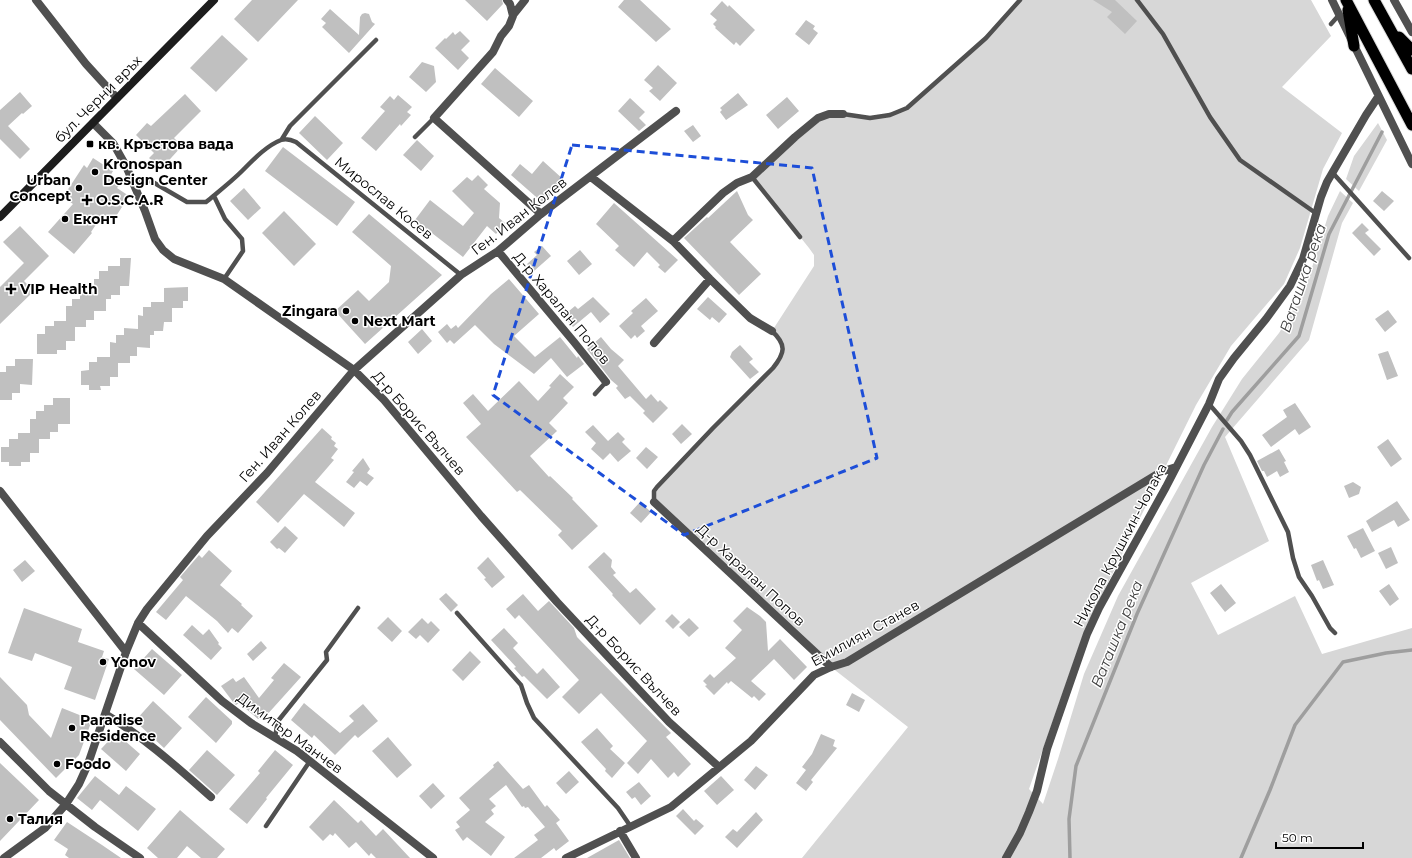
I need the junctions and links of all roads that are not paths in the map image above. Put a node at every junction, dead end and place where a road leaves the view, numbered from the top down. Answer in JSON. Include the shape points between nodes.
{"nodes":[{"id":1,"x":36,"y":0,"type":"edge"},
{"id":2,"x":214,"y":0,"type":"edge"},
{"id":3,"x":507,"y":0,"type":"edge"},
{"id":4,"x":525,"y":0,"type":"edge"},
{"id":5,"x":1020,"y":0,"type":"edge"},
{"id":6,"x":1137,"y":0,"type":"edge"},
{"id":7,"x":1332,"y":0,"type":"edge"},
{"id":8,"x":1346,"y":0,"type":"edge"},
{"id":9,"x":1374,"y":0,"type":"edge"},
{"id":10,"x":1394,"y":0,"type":"edge"},
{"id":11,"x":513,"y":15,"type":"junction"},
{"id":12,"x":1339,"y":15,"type":"junction"},
{"id":13,"x":1331,"y":24,"type":"dead end"},
{"id":14,"x":1389,"y":26,"type":"junction"},
{"id":15,"x":1412,"y":32,"type":"edge"},
{"id":16,"x":376,"y":40,"type":"dead end"},
{"id":17,"x":1354,"y":46,"type":"junction"},
{"id":18,"x":1412,"y":50,"type":"edge"},
{"id":19,"x":1412,"y":69,"type":"edge"},
{"id":20,"x":1378,"y":97,"type":"junction"},
{"id":21,"x":117,"y":98,"type":"junction"},
{"id":22,"x":676,"y":110,"type":"dead end"},
{"id":23,"x":843,"y":114,"type":"joint"},
{"id":24,"x":434,"y":118,"type":"junction"},
{"id":25,"x":93,"y":123,"type":"junction"},
{"id":26,"x":1412,"y":125,"type":"edge"},
{"id":27,"x":415,"y":137,"type":"dead end"},
{"id":28,"x":282,"y":139,"type":"junction"},
{"id":29,"x":1412,"y":164,"type":"edge"},
{"id":30,"x":1332,"y":172,"type":"junction"},
{"id":31,"x":591,"y":177,"type":"junction"},
{"id":32,"x":752,"y":177,"type":"junction"},
{"id":33,"x":133,"y":182,"type":"junction"},
{"id":34,"x":214,"y":196,"type":"junction"},
{"id":35,"x":541,"y":214,"type":"junction"},
{"id":36,"x":1317,"y":214,"type":"junction"},
{"id":37,"x":0,"y":217,"type":"edge"},
{"id":38,"x":800,"y":237,"type":"dead end"},
{"id":39,"x":673,"y":241,"type":"junction"},
{"id":40,"x":498,"y":251,"type":"junction"},
{"id":41,"x":1409,"y":258,"type":"dead end"},
{"id":42,"x":461,"y":275,"type":"junction"},
{"id":43,"x":224,"y":279,"type":"junction"},
{"id":44,"x":710,"y":279,"type":"junction"},
{"id":45,"x":772,"y":331,"type":"joint"},
{"id":46,"x":654,"y":342,"type":"dead end"},
{"id":47,"x":354,"y":370,"type":"junction"},
{"id":48,"x":606,"y":382,"type":"joint"},
{"id":49,"x":595,"y":394,"type":"dead end"},
{"id":50,"x":1209,"y":404,"type":"junction"},
{"id":51,"x":1176,"y":467,"type":"junction"},
{"id":52,"x":0,"y":491,"type":"edge"},
{"id":53,"x":654,"y":502,"type":"joint"},
{"id":54,"x":358,"y":608,"type":"dead end"},
{"id":55,"x":457,"y":612,"type":"dead end"},
{"id":56,"x":138,"y":623,"type":"junction"},
{"id":57,"x":1335,"y":633,"type":"dead end"},
{"id":58,"x":126,"y":652,"type":"junction"},
{"id":59,"x":831,"y":667,"type":"junction"},
{"id":60,"x":105,"y":714,"type":"junction"},
{"id":61,"x":275,"y":737,"type":"junction"},
{"id":62,"x":0,"y":742,"type":"edge"},
{"id":63,"x":310,"y":761,"type":"junction"},
{"id":64,"x":719,"y":767,"type":"junction"},
{"id":65,"x":210,"y":797,"type":"dead end"},
{"id":66,"x":66,"y":804,"type":"junction"},
{"id":67,"x":266,"y":826,"type":"dead end"},
{"id":68,"x":631,"y":827,"type":"junction"},
{"id":69,"x":620,"y":831,"type":"junction"},
{"id":70,"x":4,"y":858,"type":"edge"},
{"id":71,"x":140,"y":858,"type":"edge"},
{"id":72,"x":433,"y":858,"type":"edge"},
{"id":73,"x":566,"y":858,"type":"edge"},
{"id":74,"x":636,"y":858,"type":"edge"},
{"id":75,"x":1006,"y":858,"type":"edge"}],
"edges":[{"from":1,"to":21,"type":"street","via":[[86,64]]},
{"from":2,"to":21,"type":"main road","name":"бул. Черни връх"},
{"from":3,"to":11,"type":"street"},
{"from":4,"to":11,"type":"street"},
{"from":5,"to":23,"type":"lane","via":[[986,38],[907,108],[890,115],[870,118]]},
{"from":6,"to":36,"type":"lane","via":[[1163,34],[1210,116],[1240,160]]},
{"from":7,"to":12,"type":"street"},
{"from":8,"to":17,"type":"highway"},
{"from":8,"to":26,"type":"highway"},
{"from":9,"to":14,"type":"highway"},
{"from":10,"to":15,"type":"street"},
{"from":11,"to":24,"type":"street","via":[[493,52]]},
{"from":12,"to":13,"type":"lane"},
{"from":12,"to":17,"type":"street"},
{"from":14,"to":18,"type":"highway"},
{"from":14,"to":19,"type":"highway"},
{"from":16,"to":28,"type":"lane","via":[[290,126]]},
{"from":17,"to":20,"type":"street"},
{"from":20,"to":29,"type":"street"},
{"from":20,"to":30,"type":"street","name":"Никола Крушкин-Чолака"},
{"from":21,"to":25,"type":"main road","name":"бул. Черни връх"},
{"from":22,"to":31,"type":"street","name":"Ген. Иван Колев"},
{"from":23,"to":32,"type":"street","via":[[829,114],[818,118]]},
{"from":24,"to":27,"type":"lane"},
{"from":24,"to":35,"type":"street"},
{"from":25,"to":33,"type":"street","name":"Д-р Борис Вълчев","via":[[113,143]]},
{"from":25,"to":37,"type":"main road","name":"бул. Черни връх"},
{"from":28,"to":34,"type":"lane","via":[[255,158]]},
{"from":28,"to":42,"type":"lane","name":"Мирослав Косев","via":[[296,142]]},
{"from":30,"to":36,"type":"street","name":"Никола Крушкин-Чолака"},
{"from":30,"to":41,"type":"lane"},
{"from":31,"to":35,"type":"street","name":"Ген. Иван Колев"},
{"from":31,"to":39,"type":"street"},
{"from":32,"to":38,"type":"lane"},
{"from":32,"to":39,"type":"street","via":[[737,182],[723,193]]},
{"from":33,"to":34,"type":"lane","via":[[151,181],[187,202],[206,202]]},
{"from":33,"to":43,"type":"street","name":"Д-р Борис Вълчев","via":[[155,239],[163,250],[174,259]]},
{"from":34,"to":43,"type":"lane","via":[[225,219],[242,239],[243,251]]},
{"from":35,"to":40,"type":"street","name":"Ген. Иван Колев"},
{"from":36,"to":50,"type":"street","name":"Никола Крушкин-Чолака","via":[[1303,259],[1290,286],[1227,368]]},
{"from":39,"to":44,"type":"street"},
{"from":40,"to":42,"type":"street","name":"Ген. Иван Колев"},
{"from":40,"to":48,"type":"street","name":"Д-р Харалан Попов"},
{"from":42,"to":47,"type":"street","name":"Ген. Иван Колев"},
{"from":43,"to":47,"type":"street","name":"Д-р Борис Вълчев"},
{"from":44,"to":45,"type":"street","via":[[750,318]]},
{"from":44,"to":46,"type":"street"},
{"from":45,"to":53,"type":"lane","via":[[782,343],[781,358],[658,486],[654,491]]},
{"from":47,"to":56,"type":"street","name":"Ген. Иван Колев","via":[[267,473],[207,536]]},
{"from":47,"to":64,"type":"street","name":"Д-р Борис Вълчев","via":[[403,422],[557,602],[669,722]]},
{"from":48,"to":49,"type":"lane"},
{"from":50,"to":51,"type":"street","name":"Никола Крушкин-Чолака"},
{"from":50,"to":57,"type":"lane","via":[[1250,455],[1288,532],[1299,577]]},
{"from":51,"to":59,"type":"street","name":"Емилиян Станев","via":[[1161,472],[847,662]]},
{"from":51,"to":75,"type":"street","name":"Никола Крушкин-Чолака","via":[[1087,634],[1047,749],[1029,812]]},
{"from":52,"to":58,"type":"street"},
{"from":53,"to":59,"type":"street","name":"Д-р Харалан Попов"},
{"from":54,"to":61,"type":"lane","via":[[326,652],[327,660],[278,721]]},
{"from":55,"to":68,"type":"lane","via":[[522,685],[534,718],[618,808]]},
{"from":56,"to":58,"type":"street","name":"Ген. Иван Колев"},
{"from":56,"to":61,"type":"street","name":"Димитър Манчев","via":[[222,701]]},
{"from":58,"to":60,"type":"street","name":"Ген. Иван Колев"},
{"from":59,"to":64,"type":"street","name":"Емилиян Станев","via":[[814,676],[751,741]]},
{"from":60,"to":65,"type":"street","via":[[165,757]]},
{"from":60,"to":66,"type":"street","name":"Ген. Иван Колев","via":[[88,764]]},
{"from":61,"to":63,"type":"street","name":"Димитър Манчев"},
{"from":62,"to":66,"type":"street","via":[[49,791]]},
{"from":63,"to":67,"type":"lane"},
{"from":63,"to":72,"type":"street","name":"Димитър Манчев"},
{"from":64,"to":68,"type":"street","name":"Емилиян Станев","via":[[671,808]]},
{"from":66,"to":70,"type":"street","name":"Ген. Иван Колев","via":[[45,828]]},
{"from":66,"to":71,"type":"street"},
{"from":68,"to":69,"type":"street","name":"Емилиян Станев"},
{"from":69,"to":73,"type":"street","name":"Емилиян Станев"},
{"from":69,"to":74,"type":"street"}]}
